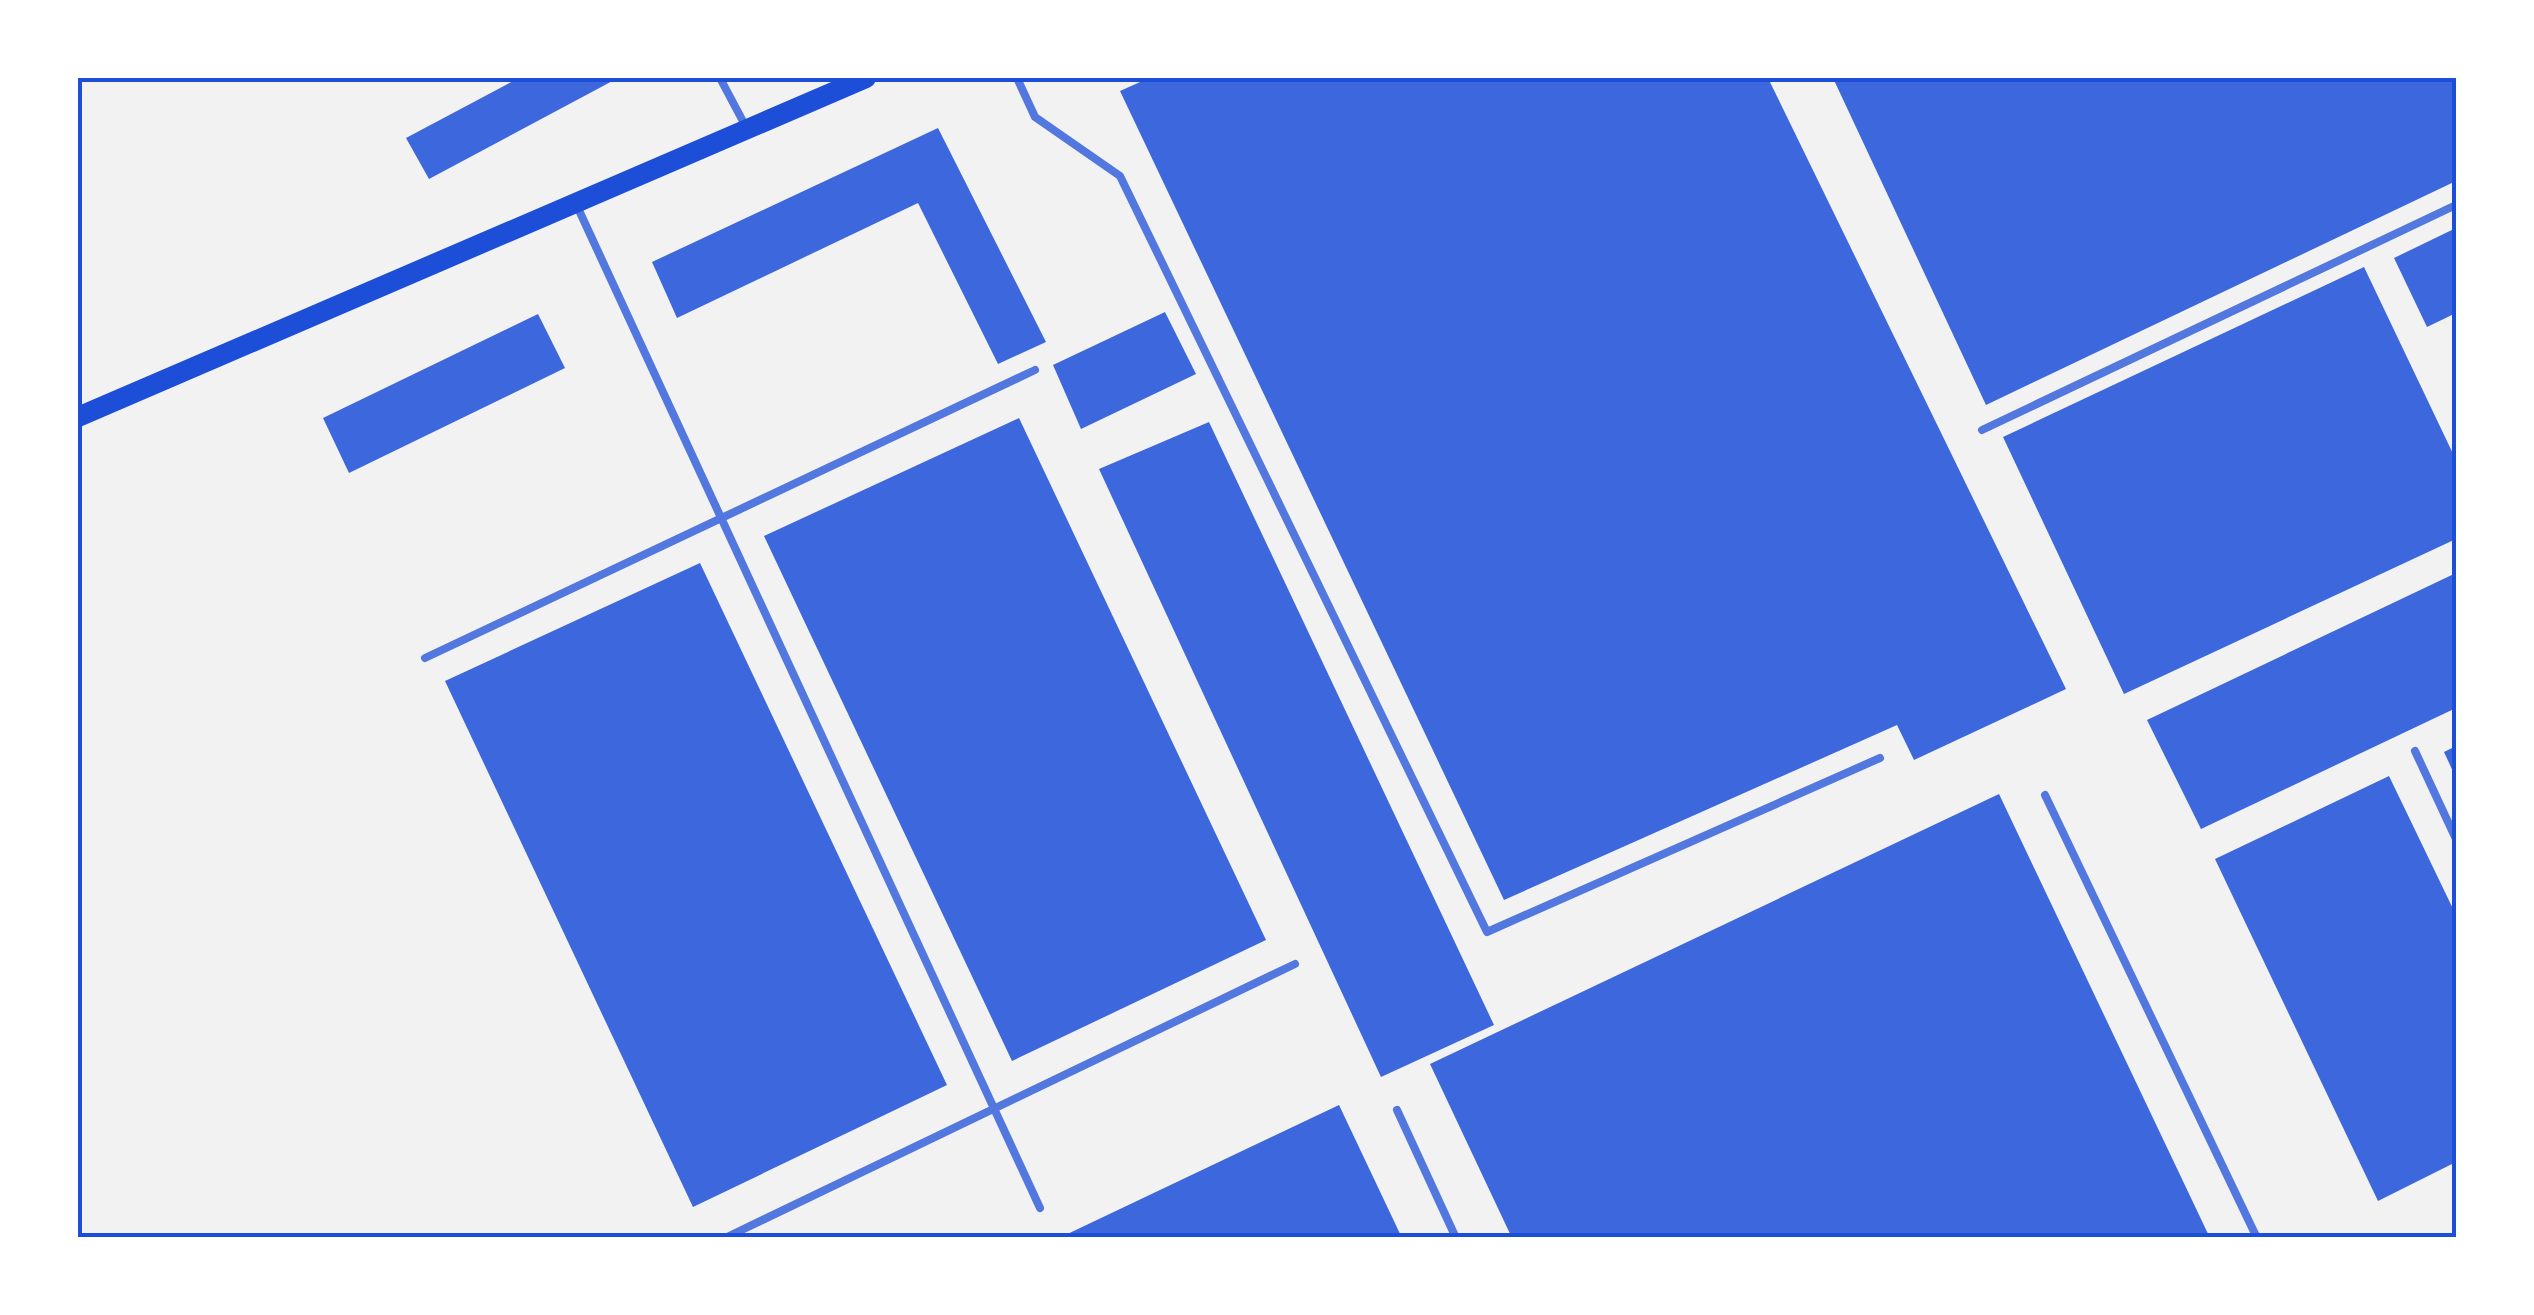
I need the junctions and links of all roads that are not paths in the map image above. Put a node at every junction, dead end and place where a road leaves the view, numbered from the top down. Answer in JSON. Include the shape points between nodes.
{"nodes":[{"id":1,"x":720,"y":78,"type":"edge"},
{"id":2,"x":866,"y":78,"type":"edge"},
{"id":3,"x":1018,"y":78,"type":"edge"},
{"id":4,"x":747,"y":129,"type":"junction"},
{"id":5,"x":576,"y":202,"type":"junction"},
{"id":6,"x":2456,"y":205,"type":"edge"},
{"id":7,"x":1036,"y":370,"type":"dead end"},
{"id":8,"x":78,"y":417,"type":"edge"},
{"id":9,"x":1982,"y":430,"type":"dead end"},
{"id":10,"x":722,"y":518,"type":"junction"},
{"id":11,"x":425,"y":658,"type":"dead end"},
{"id":12,"x":2415,"y":752,"type":"dead end"},
{"id":13,"x":1880,"y":758,"type":"dead end"},
{"id":14,"x":2045,"y":795,"type":"dead end"},
{"id":15,"x":2456,"y":840,"type":"edge"},
{"id":16,"x":1294,"y":964,"type":"dead end"},
{"id":17,"x":994,"y":1108,"type":"junction"},
{"id":18,"x":1397,"y":1110,"type":"dead end"},
{"id":19,"x":1040,"y":1208,"type":"dead end"},
{"id":20,"x":725,"y":1238,"type":"edge"},
{"id":21,"x":1456,"y":1238,"type":"edge"},
{"id":22,"x":2256,"y":1238,"type":"edge"}],
"edges":[{"from":1,"to":4,"type":"lane"},
{"from":2,"to":4,"type":"main road"},
{"from":3,"to":13,"type":"lane","via":[[1035,116],[1120,176],[1487,932]]},
{"from":4,"to":5,"type":"main road"},
{"from":5,"to":8,"type":"main road"},
{"from":5,"to":10,"type":"lane"},
{"from":6,"to":9,"type":"lane"},
{"from":7,"to":10,"type":"lane"},
{"from":10,"to":11,"type":"lane"},
{"from":10,"to":17,"type":"lane"},
{"from":12,"to":15,"type":"lane"},
{"from":14,"to":22,"type":"lane"},
{"from":16,"to":17,"type":"lane"},
{"from":17,"to":19,"type":"lane"},
{"from":17,"to":20,"type":"lane"},
{"from":18,"to":21,"type":"lane"}]}
